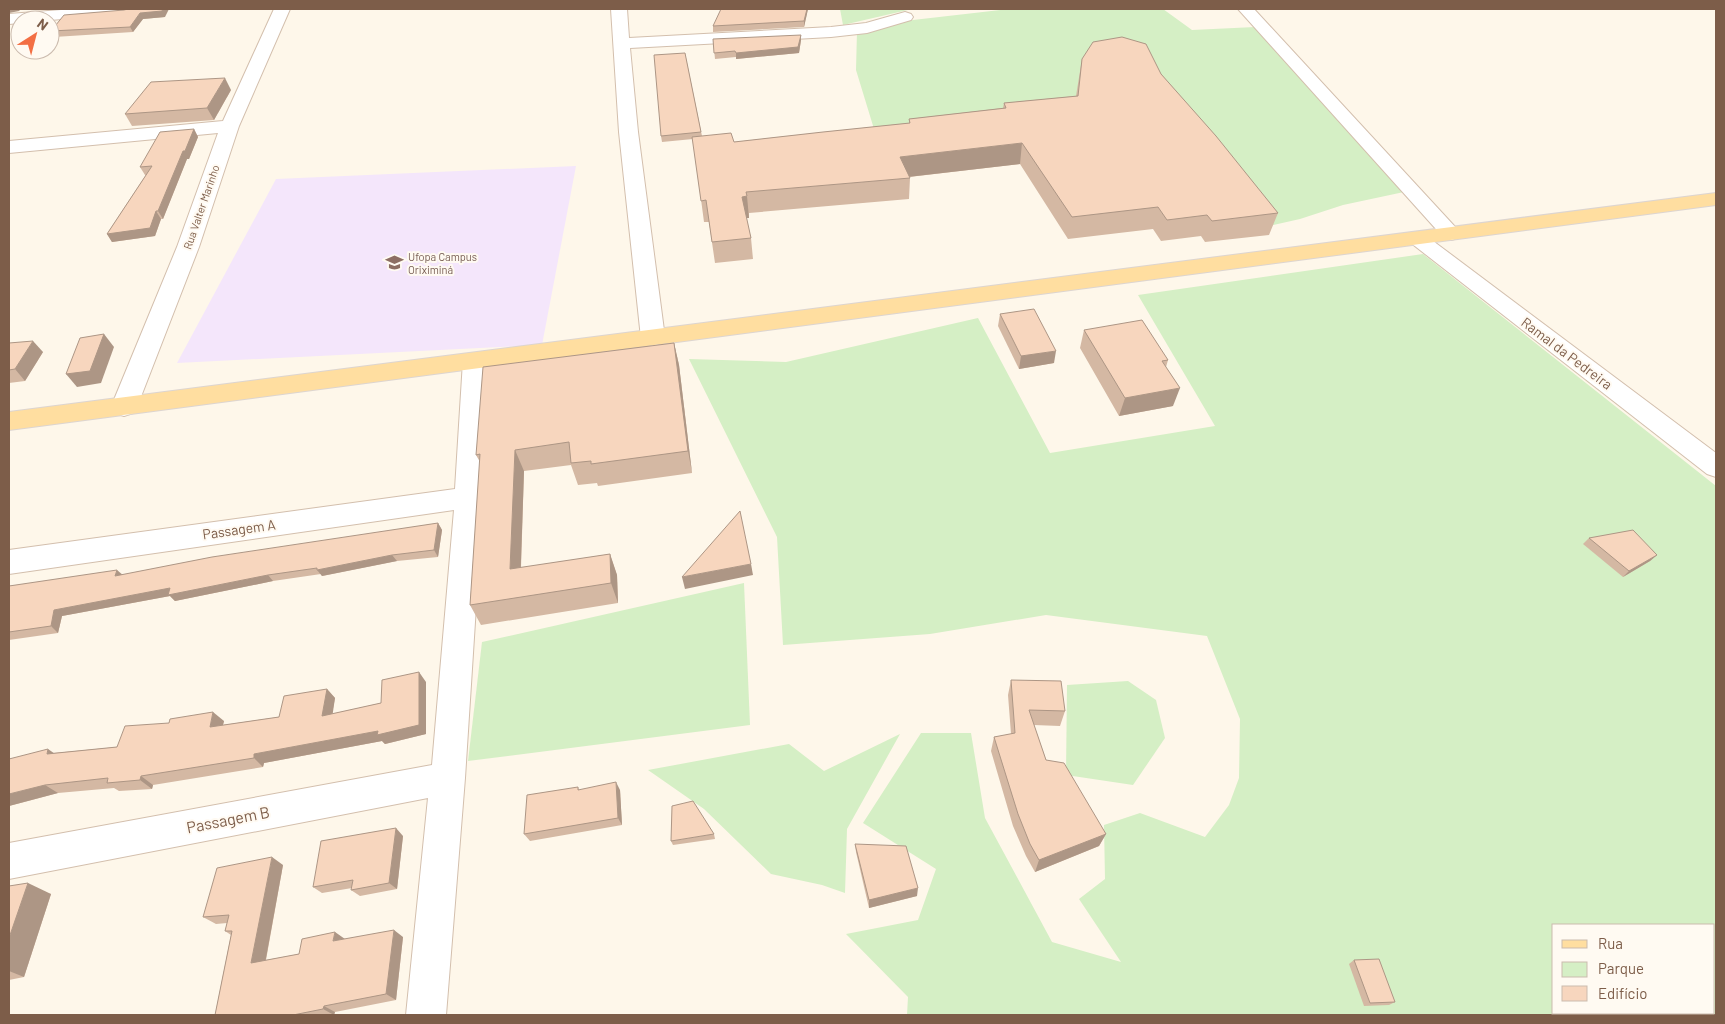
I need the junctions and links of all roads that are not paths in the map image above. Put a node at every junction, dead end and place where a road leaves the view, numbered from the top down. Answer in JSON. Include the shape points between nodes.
{"nodes":[{"id":1,"x":127,"y":9,"type":"edge"},
{"id":2,"x":282,"y":9,"type":"edge"},
{"id":3,"x":619,"y":9,"type":"edge"},
{"id":4,"x":1246,"y":9,"type":"edge"},
{"id":5,"x":905,"y":17,"type":"dead end"},
{"id":6,"x":9,"y":19,"type":"edge"},
{"id":7,"x":621,"y":43,"type":"junction"},
{"id":8,"x":230,"y":126,"type":"junction"},
{"id":9,"x":9,"y":147,"type":"edge"},
{"id":10,"x":1716,"y":199,"type":"edge"},
{"id":11,"x":1451,"y":234,"type":"junction"},
{"id":12,"x":1418,"y":238,"type":"junction"},
{"id":13,"x":653,"y":338,"type":"junction"},
{"id":14,"x":475,"y":362,"type":"junction"},
{"id":15,"x":124,"y":407,"type":"junction"},
{"id":16,"x":9,"y":421,"type":"edge"},
{"id":17,"x":1716,"y":467,"type":"edge"},
{"id":18,"x":469,"y":497,"type":"junction"},
{"id":19,"x":9,"y":562,"type":"edge"},
{"id":20,"x":448,"y":778,"type":"junction"},
{"id":21,"x":9,"y":861,"type":"edge"},
{"id":22,"x":426,"y":1015,"type":"edge"}],
"edges":[{"from":1,"to":6,"type":"street"},
{"from":2,"to":8,"type":"street","name":"Rua Valter Marinho"},
{"from":3,"to":7,"type":"street"},
{"from":4,"to":11,"type":"street"},
{"from":5,"to":7,"type":"street","via":[[867,28],[831,32]]},
{"from":7,"to":13,"type":"street"},
{"from":8,"to":9,"type":"street"},
{"from":8,"to":15,"type":"street","name":"Rua Valter Marinho","via":[[188,247]]},
{"from":10,"to":11,"type":"main road"},
{"from":11,"to":12,"type":"main road"},
{"from":12,"to":13,"type":"main road"},
{"from":12,"to":17,"type":"street","name":"Ramal da Pedreira"},
{"from":13,"to":14,"type":"main road"},
{"from":14,"to":15,"type":"main road"},
{"from":14,"to":18,"type":"street"},
{"from":15,"to":16,"type":"main road"},
{"from":18,"to":19,"type":"street","name":"Passagem A"},
{"from":18,"to":20,"type":"street"},
{"from":20,"to":21,"type":"street","name":"Passagem B"},
{"from":20,"to":22,"type":"street"}]}
